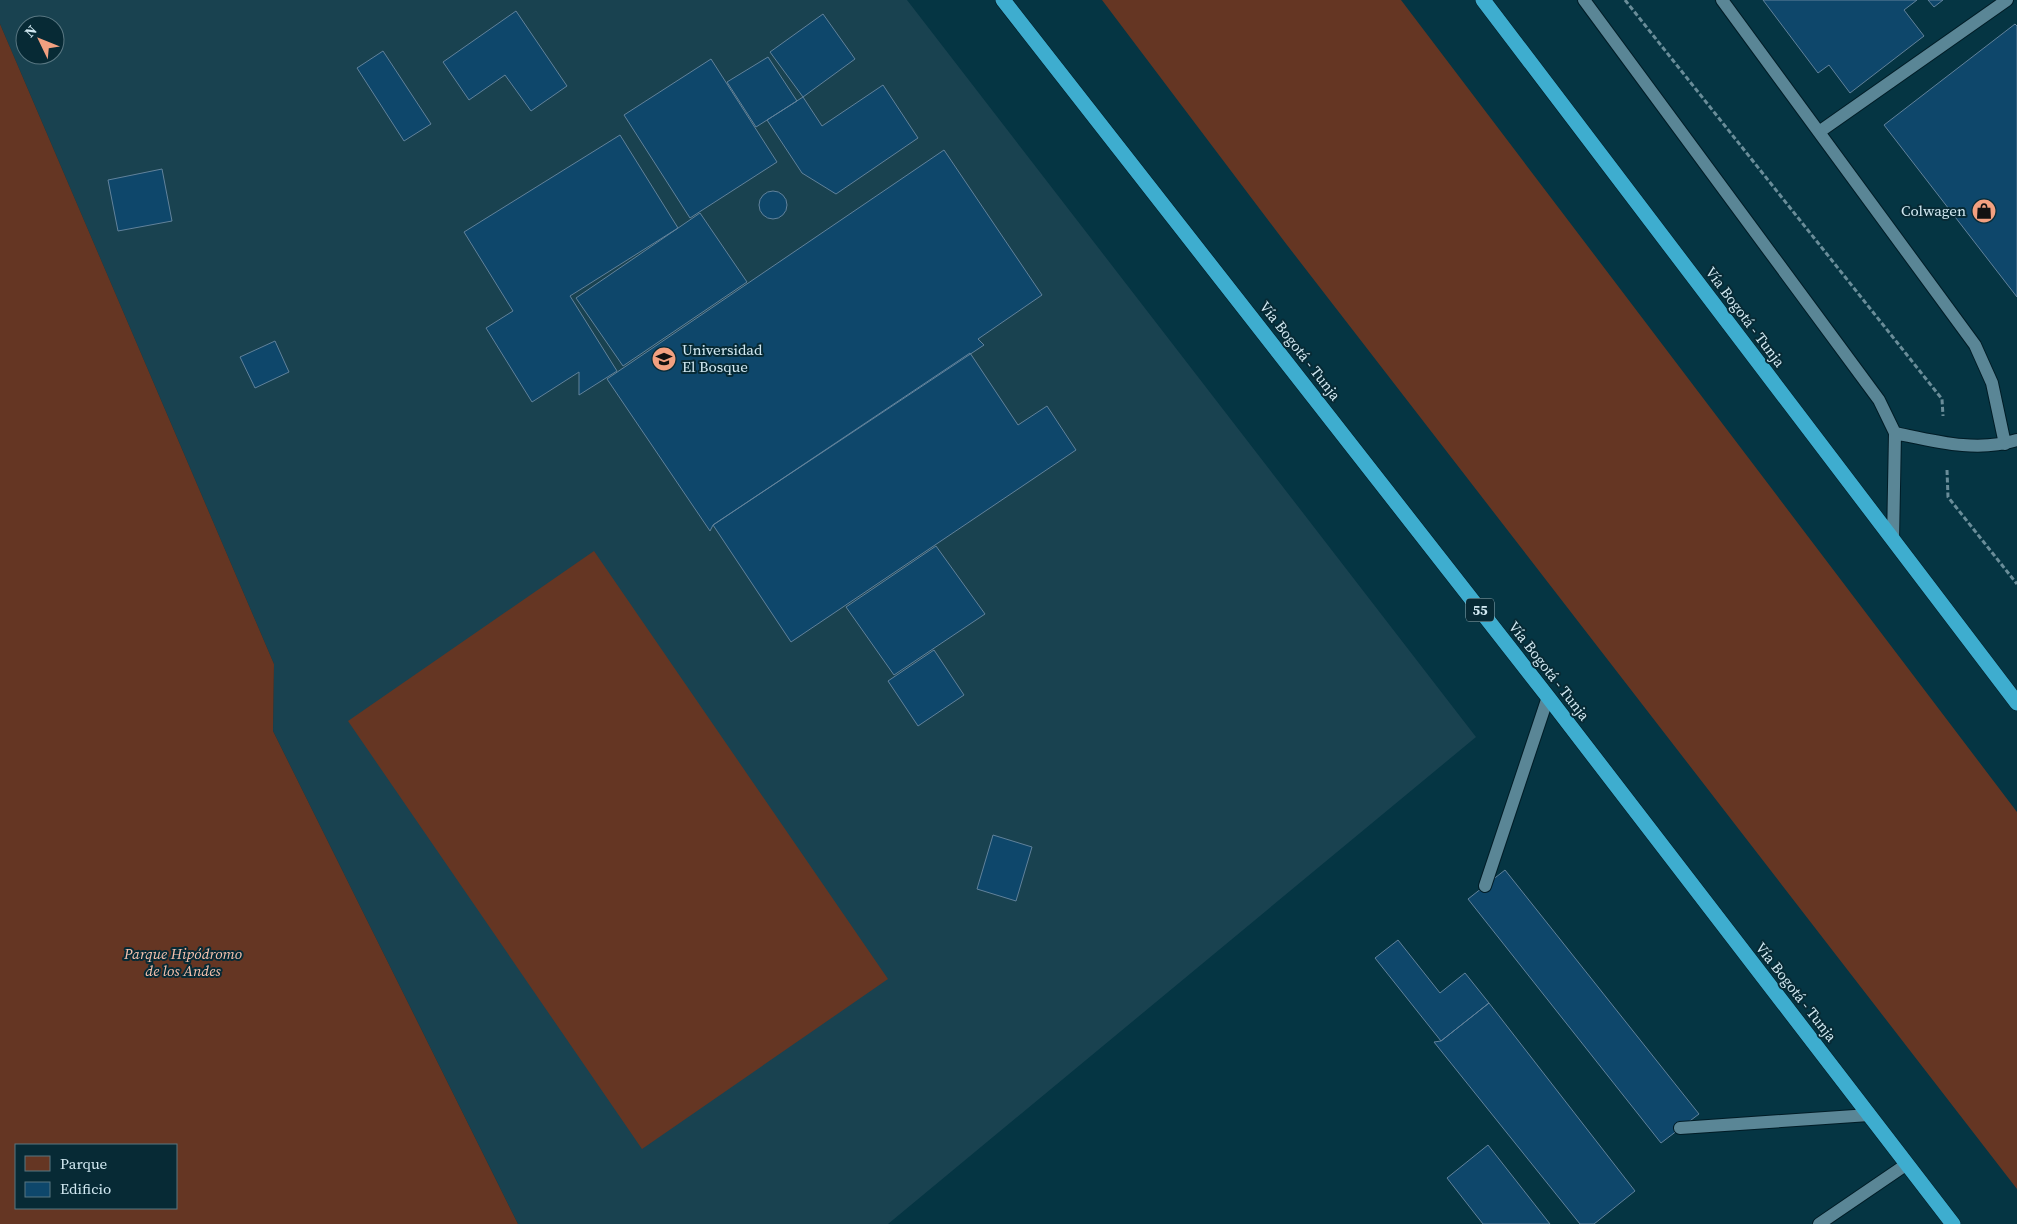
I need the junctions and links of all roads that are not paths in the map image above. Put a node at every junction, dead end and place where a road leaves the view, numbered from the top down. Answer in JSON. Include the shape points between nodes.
{"nodes":[{"id":1,"x":1003,"y":0,"type":"edge"},
{"id":2,"x":1483,"y":0,"type":"edge"},
{"id":3,"x":1584,"y":0,"type":"edge"},
{"id":4,"x":1722,"y":0,"type":"edge"},
{"id":5,"x":2007,"y":0,"type":"edge"},
{"id":6,"x":1819,"y":132,"type":"junction"},
{"id":7,"x":1895,"y":433,"type":"junction"},
{"id":8,"x":2011,"y":442,"type":"edge"},
{"id":9,"x":1893,"y":541,"type":"junction"},
{"id":10,"x":1548,"y":697,"type":"junction"},
{"id":11,"x":2017,"y":703,"type":"edge"},
{"id":12,"x":1485,"y":886,"type":"dead end"},
{"id":13,"x":1869,"y":1115,"type":"junction"},
{"id":14,"x":1680,"y":1128,"type":"dead end"},
{"id":15,"x":1906,"y":1164,"type":"junction"},
{"id":16,"x":1819,"y":1224,"type":"edge"},
{"id":17,"x":1953,"y":1224,"type":"edge"}],
"edges":[{"from":1,"to":10,"type":"highway","name":"Vía Bogotá - Tunja","number":"55"},
{"from":2,"to":9,"type":"highway","name":"Vía Bogotá - Tunja"},
{"from":3,"to":7,"type":"lane","via":[[1879,400]]},
{"from":4,"to":6,"type":"lane"},
{"from":5,"to":6,"type":"lane"},
{"from":6,"to":8,"type":"lane","via":[[1975,345],[1992,383]]},
{"from":7,"to":8,"type":"lane","via":[[1945,444],[1983,446]]},
{"from":7,"to":9,"type":"lane"},
{"from":9,"to":11,"type":"highway","name":"Vía Bogotá - Tunja"},
{"from":10,"to":12,"type":"lane"},
{"from":10,"to":13,"type":"highway","name":"Vía Bogotá - Tunja","number":"55"},
{"from":13,"to":14,"type":"lane"},
{"from":13,"to":15,"type":"highway","name":"Vía Bogotá - Tunja","number":"55"},
{"from":15,"to":16,"type":"lane"},
{"from":15,"to":17,"type":"highway","name":"Vía Bogotá - Tunja","number":"55"}]}
